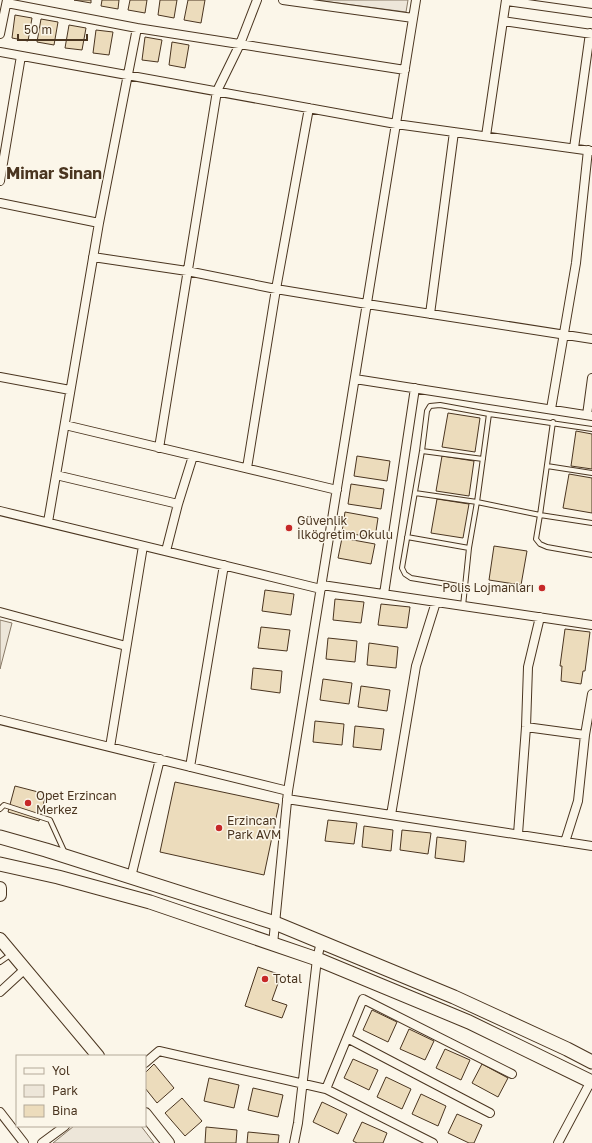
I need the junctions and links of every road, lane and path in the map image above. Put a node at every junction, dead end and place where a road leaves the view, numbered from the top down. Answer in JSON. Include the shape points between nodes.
{"nodes":[{"id":1,"x":257,"y":0,"type":"edge"},
{"id":2,"x":283,"y":0,"type":"edge"},
{"id":3,"x":416,"y":0,"type":"edge"},
{"id":4,"x":506,"y":0,"type":"edge"},
{"id":5,"x":7,"y":2,"type":"edge"},
{"id":6,"x":592,"y":12,"type":"edge"},
{"id":7,"x":413,"y":18,"type":"junction"},
{"id":8,"x":503,"y":21,"type":"junction"},
{"id":9,"x":136,"y":28,"type":"junction"},
{"id":10,"x":0,"y":34,"type":"edge"},
{"id":11,"x":591,"y":34,"type":"edge"},
{"id":12,"x":240,"y":44,"type":"junction"},
{"id":13,"x":0,"y":52,"type":"edge"},
{"id":14,"x":21,"y":56,"type":"junction"},
{"id":15,"x":405,"y":70,"type":"junction"},
{"id":16,"x":128,"y":75,"type":"junction"},
{"id":17,"x":217,"y":91,"type":"junction"},
{"id":18,"x":309,"y":108,"type":"junction"},
{"id":19,"x":396,"y":124,"type":"junction"},
{"id":20,"x":454,"y":132,"type":"junction"},
{"id":21,"x":486,"y":136,"type":"junction"},
{"id":22,"x":574,"y":148,"type":"junction"},
{"id":23,"x":590,"y":150,"type":"edge"},
{"id":24,"x":0,"y":181,"type":"edge"},
{"id":25,"x":0,"y":203,"type":"edge"},
{"id":26,"x":99,"y":223,"type":"junction"},
{"id":27,"x":93,"y":257,"type":"junction"},
{"id":28,"x":187,"y":271,"type":"junction"},
{"id":29,"x":276,"y":289,"type":"junction"},
{"id":30,"x":367,"y":304,"type":"junction"},
{"id":31,"x":430,"y":314,"type":"junction"},
{"id":32,"x":563,"y":334,"type":"junction"},
{"id":33,"x":592,"y":339,"type":"edge"},
{"id":34,"x":0,"y":377,"type":"edge"},
{"id":35,"x":592,"y":378,"type":"edge"},
{"id":36,"x":355,"y":379,"type":"junction"},
{"id":37,"x":415,"y":388,"type":"junction"},
{"id":38,"x":70,"y":390,"type":"junction"},
{"id":39,"x":551,"y":409,"type":"junction"},
{"id":40,"x":489,"y":414,"type":"junction"},
{"id":41,"x":589,"y":415,"type":"edge"},
{"id":42,"x":553,"y":422,"type":"junction"},
{"id":43,"x":65,"y":425,"type":"junction"},
{"id":44,"x":592,"y":429,"type":"edge"},
{"id":45,"x":159,"y":448,"type":"junction"},
{"id":46,"x":422,"y":451,"type":"junction"},
{"id":47,"x":193,"y":456,"type":"junction"},
{"id":48,"x":483,"y":459,"type":"junction"},
{"id":49,"x":547,"y":466,"type":"junction"},
{"id":50,"x":247,"y":468,"type":"junction"},
{"id":51,"x":592,"y":473,"type":"edge"},
{"id":52,"x":56,"y":474,"type":"junction"},
{"id":53,"x":337,"y":490,"type":"junction"},
{"id":54,"x":415,"y":493,"type":"junction"},
{"id":55,"x":477,"y":502,"type":"junction"},
{"id":56,"x":178,"y":504,"type":"junction"},
{"id":57,"x":0,"y":511,"type":"edge"},
{"id":58,"x":540,"y":515,"type":"junction"},
{"id":59,"x":48,"y":522,"type":"junction"},
{"id":60,"x":592,"y":523,"type":"edge"},
{"id":61,"x":407,"y":537,"type":"junction"},
{"id":62,"x":143,"y":546,"type":"junction"},
{"id":63,"x":469,"y":548,"type":"junction"},
{"id":64,"x":166,"y":551,"type":"junction"},
{"id":65,"x":592,"y":555,"type":"edge"},
{"id":66,"x":224,"y":565,"type":"junction"},
{"id":67,"x":321,"y":587,"type":"junction"},
{"id":68,"x":464,"y":587,"type":"junction"},
{"id":69,"x":384,"y":594,"type":"junction"},
{"id":70,"x":436,"y":602,"type":"junction"},
{"id":71,"x":463,"y":606,"type":"junction"},
{"id":72,"x":0,"y":612,"type":"edge"},
{"id":73,"x":540,"y":617,"type":"junction"},
{"id":74,"x":592,"y":625,"type":"edge"},
{"id":75,"x":126,"y":646,"type":"junction"},
{"id":76,"x":592,"y":694,"type":"edge"},
{"id":77,"x":0,"y":720,"type":"edge"},
{"id":78,"x":526,"y":727,"type":"junction"},
{"id":79,"x":585,"y":735,"type":"junction"},
{"id":80,"x":110,"y":747,"type":"junction"},
{"id":81,"x":160,"y":760,"type":"junction"},
{"id":82,"x":190,"y":767,"type":"junction"},
{"id":83,"x":288,"y":795,"type":"junction"},
{"id":84,"x":0,"y":809,"type":"edge"},
{"id":85,"x":391,"y":815,"type":"junction"},
{"id":86,"x":518,"y":834,"type":"junction"},
{"id":87,"x":0,"y":837,"type":"edge"},
{"id":88,"x":565,"y":842,"type":"junction"},
{"id":89,"x":592,"y":846,"type":"edge"},
{"id":90,"x":67,"y":857,"type":"junction"},
{"id":91,"x":0,"y":864,"type":"edge"},
{"id":92,"x":131,"y":877,"type":"junction"},
{"id":93,"x":0,"y":888,"type":"edge"},
{"id":94,"x":0,"y":896,"type":"edge"},
{"id":95,"x":275,"y":923,"type":"junction"},
{"id":96,"x":0,"y":933,"type":"edge"},
{"id":97,"x":0,"y":939,"type":"edge"},
{"id":98,"x":321,"y":942,"type":"junction"},
{"id":99,"x":273,"y":944,"type":"junction"},
{"id":100,"x":12,"y":953,"type":"junction"},
{"id":101,"x":317,"y":959,"type":"junction"},
{"id":102,"x":0,"y":962,"type":"edge"},
{"id":103,"x":25,"y":969,"type":"junction"},
{"id":104,"x":0,"y":992,"type":"edge"},
{"id":105,"x":347,"y":1038,"type":"junction"},
{"id":106,"x":97,"y":1055,"type":"edge"},
{"id":107,"x":146,"y":1062,"type":"edge"},
{"id":108,"x":592,"y":1062,"type":"edge"},
{"id":109,"x":512,"y":1074,"type":"dead end"},
{"id":110,"x":592,"y":1082,"type":"edge"},
{"id":111,"x":302,"y":1083,"type":"junction"},
{"id":112,"x":326,"y":1089,"type":"junction"},
{"id":113,"x":0,"y":1112,"type":"edge"},
{"id":114,"x":490,"y":1113,"type":"dead end"},
{"id":115,"x":146,"y":1115,"type":"edge"},
{"id":116,"x":64,"y":1127,"type":"edge"},
{"id":117,"x":24,"y":1143,"type":"edge"},
{"id":118,"x":42,"y":1143,"type":"edge"},
{"id":119,"x":168,"y":1143,"type":"edge"},
{"id":120,"x":294,"y":1143,"type":"edge"},
{"id":121,"x":433,"y":1143,"type":"edge"},
{"id":122,"x":558,"y":1143,"type":"edge"}],
"edges":[{"from":1,"to":12,"type":"street"},
{"from":2,"to":7,"type":"street"},
{"from":3,"to":7,"type":"street"},
{"from":4,"to":6,"type":"street"},
{"from":4,"to":8,"type":"street"},
{"from":5,"to":9,"type":"street"},
{"from":5,"to":10,"type":"street"},
{"from":7,"to":15,"type":"street"},
{"from":8,"to":11,"type":"street"},
{"from":8,"to":21,"type":"street"},
{"from":9,"to":12,"type":"street"},
{"from":9,"to":16,"type":"street"},
{"from":11,"to":22,"type":"street"},
{"from":12,"to":15,"type":"street"},
{"from":12,"to":17,"type":"street"},
{"from":13,"to":14,"type":"street"},
{"from":14,"to":16,"type":"street"},
{"from":14,"to":24,"type":"street"},
{"from":15,"to":19,"type":"street"},
{"from":16,"to":17,"type":"street"},
{"from":16,"to":26,"type":"street"},
{"from":17,"to":18,"type":"street"},
{"from":17,"to":28,"type":"street"},
{"from":18,"to":19,"type":"street"},
{"from":18,"to":29,"type":"street"},
{"from":19,"to":20,"type":"street"},
{"from":19,"to":30,"type":"street"},
{"from":20,"to":21,"type":"street"},
{"from":20,"to":31,"type":"street"},
{"from":21,"to":22,"type":"street"},
{"from":22,"to":23,"type":"street"},
{"from":23,"to":32,"type":"street","via":[[576,263]]},
{"from":25,"to":26,"type":"street"},
{"from":26,"to":27,"type":"street"},
{"from":27,"to":28,"type":"street"},
{"from":27,"to":38,"type":"street"},
{"from":28,"to":29,"type":"street"},
{"from":28,"to":45,"type":"street"},
{"from":29,"to":30,"type":"street"},
{"from":29,"to":50,"type":"street"},
{"from":30,"to":31,"type":"street"},
{"from":30,"to":36,"type":"street"},
{"from":31,"to":32,"type":"street"},
{"from":32,"to":33,"type":"street"},
{"from":32,"to":39,"type":"street"},
{"from":34,"to":38,"type":"street"},
{"from":35,"to":41,"type":"street"},
{"from":36,"to":37,"type":"street"},
{"from":36,"to":53,"type":"street"},
{"from":37,"to":39,"type":"street"},
{"from":37,"to":69,"type":"street"},
{"from":38,"to":43,"type":"street"},
{"from":39,"to":41,"type":"street"},
{"from":40,"to":42,"type":"lane"},
{"from":40,"to":46,"type":"lane","via":[[440,405],[430,406],[427,411]]},
{"from":40,"to":48,"type":"lane"},
{"from":42,"to":44,"type":"lane"},
{"from":42,"to":49,"type":"lane"},
{"from":43,"to":45,"type":"street"},
{"from":43,"to":52,"type":"street"},
{"from":45,"to":47,"type":"street"},
{"from":46,"to":48,"type":"lane"},
{"from":46,"to":54,"type":"lane"},
{"from":47,"to":50,"type":"street"},
{"from":47,"to":56,"type":"street"},
{"from":48,"to":55,"type":"lane"},
{"from":49,"to":51,"type":"lane"},
{"from":49,"to":58,"type":"lane"},
{"from":50,"to":53,"type":"street"},
{"from":52,"to":56,"type":"street"},
{"from":52,"to":59,"type":"street"},
{"from":53,"to":67,"type":"street"},
{"from":54,"to":55,"type":"lane"},
{"from":54,"to":61,"type":"lane"},
{"from":55,"to":58,"type":"lane"},
{"from":55,"to":63,"type":"lane"},
{"from":56,"to":64,"type":"street"},
{"from":57,"to":59,"type":"street"},
{"from":58,"to":60,"type":"lane"},
{"from":58,"to":65,"type":"lane","via":[[536,539],[540,544]]},
{"from":59,"to":62,"type":"street"},
{"from":61,"to":63,"type":"lane"},
{"from":61,"to":68,"type":"lane","via":[[402,568],[405,574],[411,578]]},
{"from":62,"to":64,"type":"street"},
{"from":62,"to":75,"type":"street"},
{"from":63,"to":68,"type":"lane"},
{"from":64,"to":66,"type":"street"},
{"from":66,"to":67,"type":"street"},
{"from":66,"to":82,"type":"street"},
{"from":67,"to":69,"type":"street"},
{"from":67,"to":83,"type":"street"},
{"from":68,"to":71,"type":"lane"},
{"from":69,"to":70,"type":"street"},
{"from":70,"to":71,"type":"street"},
{"from":70,"to":85,"type":"street","via":[[416,666]]},
{"from":71,"to":73,"type":"street"},
{"from":72,"to":75,"type":"street"},
{"from":73,"to":74,"type":"street"},
{"from":73,"to":78,"type":"street","via":[[528,667]]},
{"from":75,"to":80,"type":"street"},
{"from":76,"to":79,"type":"street"},
{"from":77,"to":80,"type":"street"},
{"from":78,"to":79,"type":"street"},
{"from":78,"to":86,"type":"street"},
{"from":79,"to":88,"type":"street","via":[[578,801]]},
{"from":80,"to":81,"type":"street"},
{"from":81,"to":82,"type":"street"},
{"from":81,"to":92,"type":"street"},
{"from":82,"to":83,"type":"street"},
{"from":83,"to":85,"type":"street"},
{"from":83,"to":95,"type":"street"},
{"from":84,"to":90,"type":"lane","via":[[4,806],[50,820]]},
{"from":85,"to":86,"type":"street"},
{"from":86,"to":88,"type":"street"},
{"from":87,"to":90,"type":"main road"},
{"from":88,"to":89,"type":"street"},
{"from":90,"to":92,"type":"main road"},
{"from":91,"to":99,"type":"main road","via":[[150,902]]},
{"from":92,"to":95,"type":"main road"},
{"from":93,"to":94,"type":"main road"},
{"from":95,"to":98,"type":"main road"},
{"from":95,"to":99,"type":"street"},
{"from":96,"to":97,"type":"main road"},
{"from":97,"to":100,"type":"main road"},
{"from":98,"to":101,"type":"street"},
{"from":98,"to":108,"type":"main road","via":[[454,997]]},
{"from":99,"to":101,"type":"main road"},
{"from":100,"to":102,"type":"lane"},
{"from":100,"to":103,"type":"main road"},
{"from":101,"to":110,"type":"main road","via":[[469,1022]]},
{"from":101,"to":111,"type":"street"},
{"from":103,"to":104,"type":"street"},
{"from":103,"to":106,"type":"main road"},
{"from":105,"to":109,"type":"street","via":[[363,999]]},
{"from":105,"to":112,"type":"street"},
{"from":105,"to":114,"type":"street"},
{"from":107,"to":111,"type":"street","via":[[159,1051]]},
{"from":110,"to":122,"type":"street"},
{"from":111,"to":112,"type":"street"},
{"from":111,"to":120,"type":"street"},
{"from":112,"to":121,"type":"street"},
{"from":113,"to":117,"type":"street"},
{"from":115,"to":119,"type":"main road"},
{"from":116,"to":118,"type":"street"}]}
